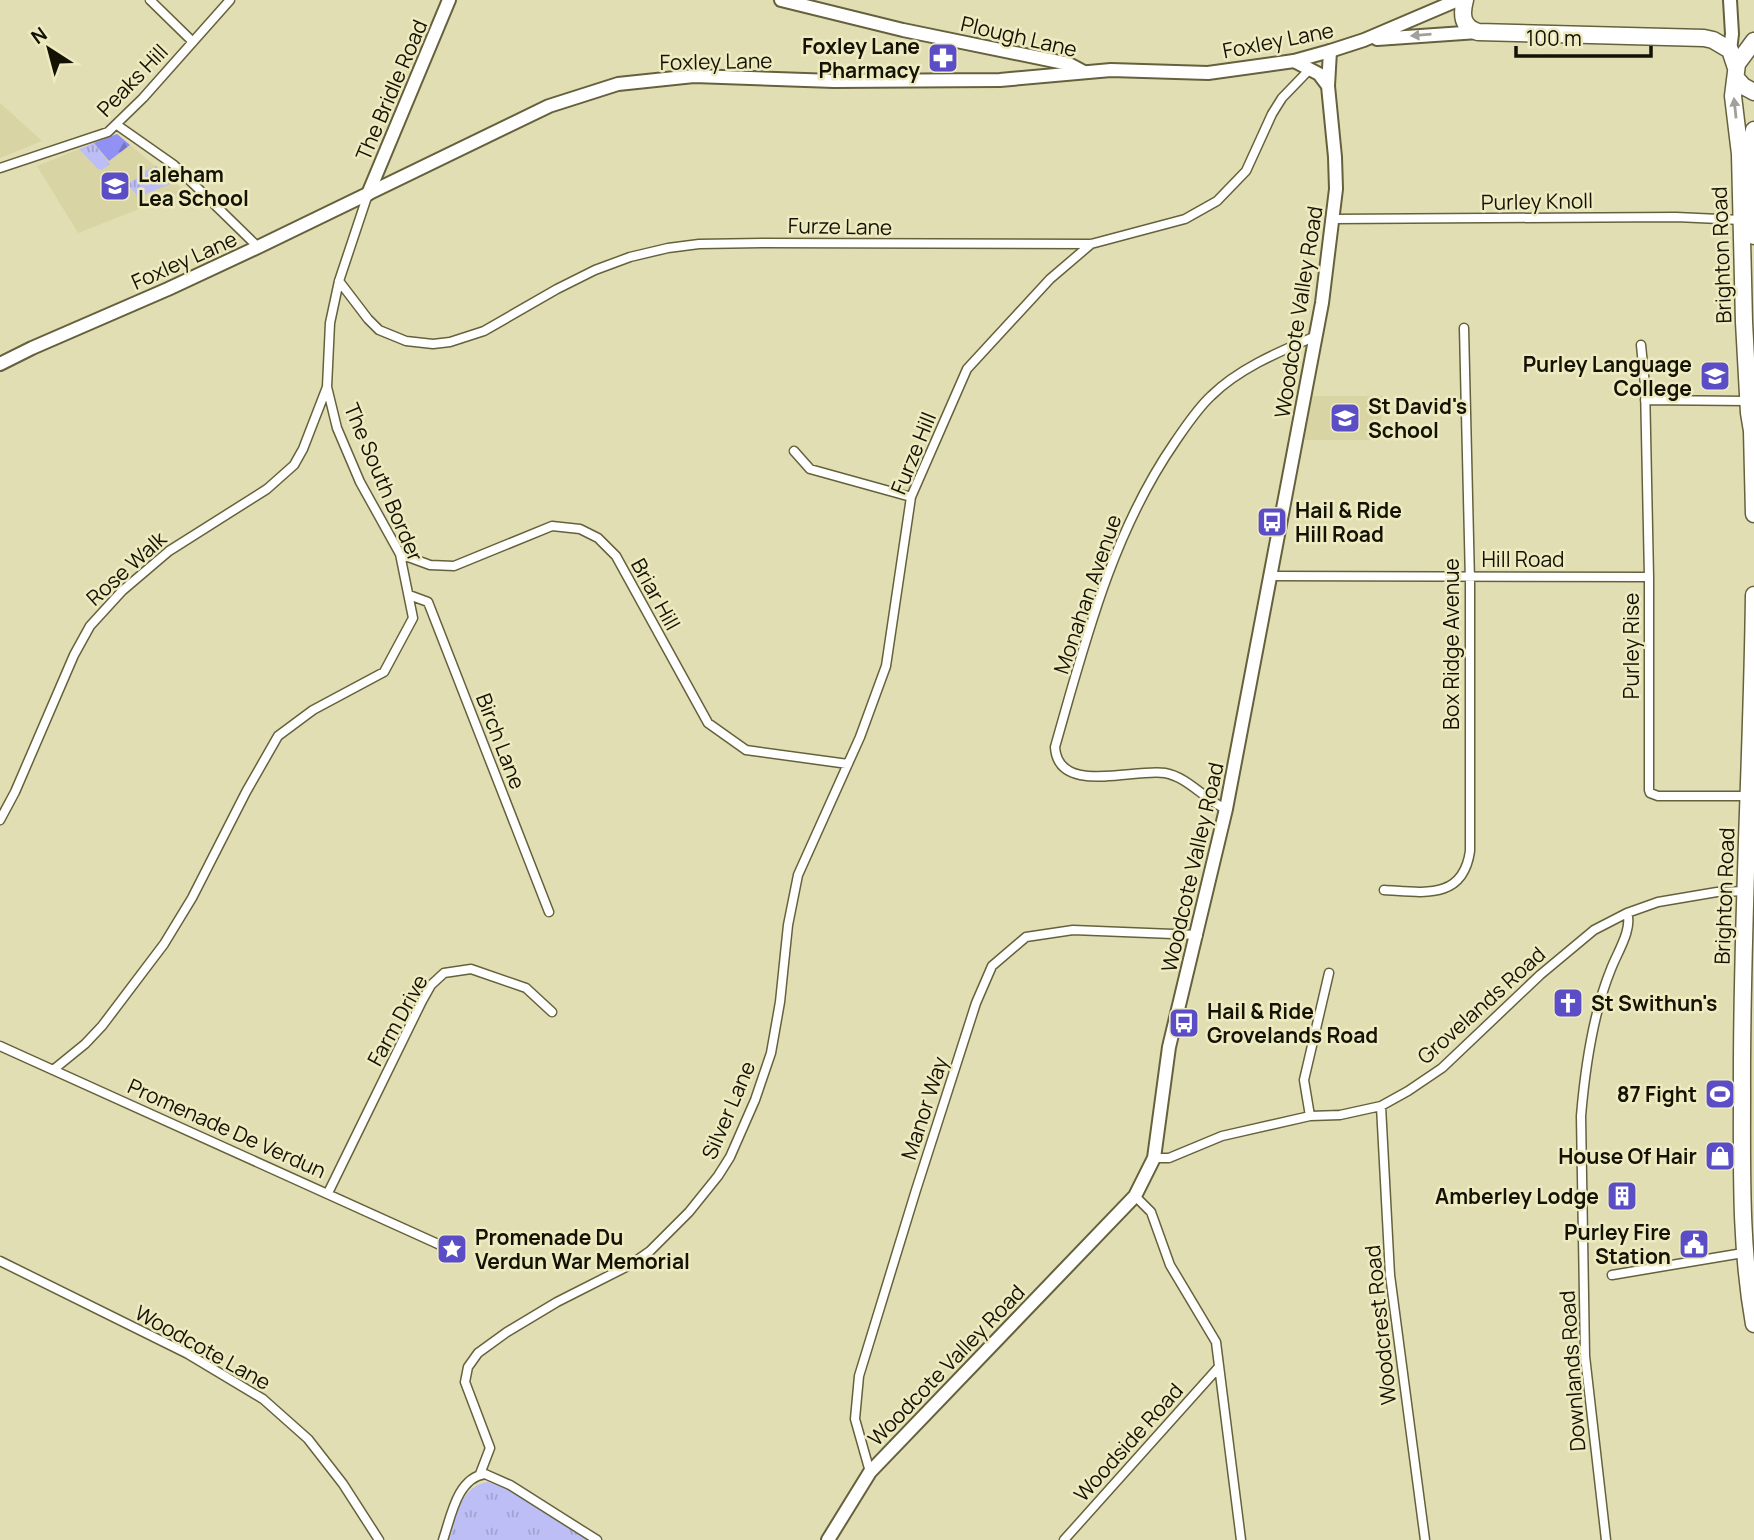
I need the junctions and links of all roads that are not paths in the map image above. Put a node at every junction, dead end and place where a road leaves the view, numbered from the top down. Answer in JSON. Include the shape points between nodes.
{"nodes":[{"id":1,"x":150,"y":0,"type":"edge"},
{"id":2,"x":230,"y":0,"type":"edge"},
{"id":3,"x":449,"y":0,"type":"edge"},
{"id":4,"x":781,"y":0,"type":"edge"},
{"id":5,"x":1458,"y":0,"type":"edge"},
{"id":6,"x":1465,"y":0,"type":"edge"},
{"id":7,"x":1730,"y":0,"type":"edge"},
{"id":8,"x":1478,"y":32,"type":"junction"},
{"id":9,"x":1364,"y":40,"type":"junction"},
{"id":10,"x":1754,"y":41,"type":"edge"},
{"id":11,"x":193,"y":43,"type":"junction"},
{"id":12,"x":1730,"y":50,"type":"junction"},
{"id":13,"x":1330,"y":51,"type":"junction"},
{"id":14,"x":1294,"y":61,"type":"junction"},
{"id":15,"x":1310,"y":69,"type":"junction"},
{"id":16,"x":1084,"y":72,"type":"junction"},
{"id":17,"x":1736,"y":73,"type":"junction"},
{"id":18,"x":1328,"y":86,"type":"junction"},
{"id":19,"x":1754,"y":92,"type":"edge"},
{"id":20,"x":117,"y":125,"type":"junction"},
{"id":21,"x":1754,"y":130,"type":"edge"},
{"id":22,"x":0,"y":167,"type":"edge"},
{"id":23,"x":368,"y":194,"type":"junction"},
{"id":24,"x":1333,"y":219,"type":"junction"},
{"id":25,"x":1741,"y":220,"type":"junction"},
{"id":26,"x":1754,"y":236,"type":"edge"},
{"id":27,"x":1091,"y":244,"type":"junction"},
{"id":28,"x":258,"y":247,"type":"junction"},
{"id":29,"x":340,"y":281,"type":"junction"},
{"id":30,"x":1464,"y":328,"type":"dead end"},
{"id":31,"x":1317,"y":336,"type":"junction"},
{"id":32,"x":1641,"y":345,"type":"dead end"},
{"id":33,"x":0,"y":364,"type":"edge"},
{"id":34,"x":327,"y":387,"type":"junction"},
{"id":35,"x":1645,"y":400,"type":"junction"},
{"id":36,"x":1748,"y":401,"type":"junction"},
{"id":37,"x":1753,"y":428,"type":"edge"},
{"id":38,"x":794,"y":451,"type":"dead end"},
{"id":39,"x":911,"y":497,"type":"junction"},
{"id":40,"x":1754,"y":514,"type":"edge"},
{"id":41,"x":400,"y":554,"type":"junction"},
{"id":42,"x":1270,"y":576,"type":"junction"},
{"id":43,"x":1469,"y":577,"type":"junction"},
{"id":44,"x":1649,"y":577,"type":"junction"},
{"id":45,"x":409,"y":595,"type":"junction"},
{"id":46,"x":1754,"y":595,"type":"edge"},
{"id":47,"x":848,"y":764,"type":"junction"},
{"id":48,"x":1749,"y":796,"type":"junction"},
{"id":49,"x":1226,"y":809,"type":"junction"},
{"id":50,"x":0,"y":820,"type":"edge"},
{"id":51,"x":1751,"y":850,"type":"edge"},
{"id":52,"x":1384,"y":890,"type":"dead end"},
{"id":53,"x":1747,"y":891,"type":"junction"},
{"id":54,"x":549,"y":912,"type":"dead end"},
{"id":55,"x":1627,"y":913,"type":"junction"},
{"id":56,"x":1198,"y":934,"type":"junction"},
{"id":57,"x":1329,"y":973,"type":"dead end"},
{"id":58,"x":552,"y":1012,"type":"dead end"},
{"id":59,"x":0,"y":1046,"type":"edge"},
{"id":60,"x":53,"y":1070,"type":"junction"},
{"id":61,"x":1381,"y":1106,"type":"junction"},
{"id":62,"x":1310,"y":1116,"type":"junction"},
{"id":63,"x":1154,"y":1158,"type":"junction"},
{"id":64,"x":328,"y":1193,"type":"junction"},
{"id":65,"x":1135,"y":1196,"type":"junction"},
{"id":66,"x":438,"y":1244,"type":"dead end"},
{"id":67,"x":1749,"y":1259,"type":"edge"},
{"id":68,"x":0,"y":1261,"type":"edge"},
{"id":69,"x":1612,"y":1275,"type":"dead end"},
{"id":70,"x":1751,"y":1289,"type":"edge"},
{"id":71,"x":1754,"y":1324,"type":"edge"},
{"id":72,"x":1218,"y":1368,"type":"junction"},
{"id":73,"x":870,"y":1472,"type":"junction"},
{"id":74,"x":480,"y":1474,"type":"junction"},
{"id":75,"x":379,"y":1540,"type":"edge"},
{"id":76,"x":443,"y":1540,"type":"edge"},
{"id":77,"x":597,"y":1540,"type":"edge"},
{"id":78,"x":828,"y":1540,"type":"edge"},
{"id":79,"x":1065,"y":1540,"type":"edge"},
{"id":80,"x":1241,"y":1540,"type":"edge"},
{"id":81,"x":1425,"y":1540,"type":"edge"},
{"id":82,"x":1606,"y":1540,"type":"edge"}],
"edges":[{"from":1,"to":11,"type":"street"},
{"from":2,"to":11,"type":"street","name":"Peaks Hill"},
{"from":3,"to":23,"type":"main road","name":"The Bridle Road"},
{"from":4,"to":16,"type":"main road","name":"Plough Lane","via":[[1069,64]]},
{"from":5,"to":9,"type":"main road"},
{"from":6,"to":8,"type":"highway","via":[[1463,20]]},
{"from":7,"to":12,"type":"main road"},
{"from":8,"to":9,"type":"main road","one_way":true},
{"from":8,"to":12,"type":"highway","via":[[1678,36],[1713,40]]},
{"from":9,"to":13,"type":"main road","name":"Foxley Lane"},
{"from":10,"to":17,"type":"highway"},
{"from":11,"to":20,"type":"street","name":"Peaks Hill"},
{"from":12,"to":17,"type":"highway"},
{"from":13,"to":14,"type":"main road","name":"Foxley Lane"},
{"from":13,"to":18,"type":"main road","name":"Woodcote Valley Road"},
{"from":14,"to":15,"type":"main road"},
{"from":14,"to":16,"type":"main road","name":"Foxley Lane","via":[[1208,73]]},
{"from":15,"to":18,"type":"main road"},
{"from":15,"to":27,"type":"street","name":"Furze Lane","via":[[1282,98],[1246,171],[1217,201],[1185,219]]},
{"from":16,"to":23,"type":"main road","name":"Foxley Lane","via":[[1000,80],[834,82],[694,76],[618,84],[549,106]]},
{"from":17,"to":19,"type":"highway","via":[[1743,86]]},
{"from":25,"to":17,"type":"highway","name":"Brighton Road","one_way":true,"via":[[1733,96]]},
{"from":18,"to":24,"type":"main road","name":"Woodcote Valley Road","via":[[1336,171]]},
{"from":20,"to":22,"type":"street","name":"Peaks Hill","via":[[94,137]]},
{"from":20,"to":28,"type":"street","via":[[174,165]]},
{"from":21,"to":26,"type":"highway","name":"Brighton Road","via":[[1749,156]]},
{"from":23,"to":28,"type":"main road","name":"Foxley Lane"},
{"from":23,"to":29,"type":"street","name":"The South Border"},
{"from":24,"to":25,"type":"street","name":"Purley Knoll"},
{"from":24,"to":31,"type":"main road","name":"Woodcote Valley Road"},
{"from":25,"to":36,"type":"highway","name":"Brighton Road"},
{"from":27,"to":29,"type":"street","name":"Furze Lane","via":[[762,243],[668,248],[595,270],[476,335],[433,344],[406,341],[379,330]]},
{"from":27,"to":39,"type":"street","name":"Furze Hill","via":[[1050,279],[967,369]]},
{"from":28,"to":33,"type":"main road","name":"Foxley Lane"},
{"from":29,"to":34,"type":"street","name":"The South Border","via":[[330,323]]},
{"from":30,"to":43,"type":"street","name":"Box Ridge Avenue"},
{"from":31,"to":42,"type":"main road","name":"Woodcote Valley Road"},
{"from":31,"to":49,"type":"street","name":"Monahan Avenue","via":[[1251,368],[1212,395],[1163,460],[1116,550],[1055,747],[1061,767],[1074,774],[1165,773]]},
{"from":32,"to":35,"type":"street","name":"Purley Rise"},
{"from":34,"to":41,"type":"street","name":"The South Border","via":[[337,428],[360,482]]},
{"from":34,"to":50,"type":"street","name":"Rose Walk","via":[[294,465],[267,489],[169,551],[90,626]]},
{"from":35,"to":36,"type":"street"},
{"from":35,"to":44,"type":"street","name":"Purley Rise"},
{"from":36,"to":37,"type":"highway","name":"Brighton Road"},
{"from":37,"to":40,"type":"highway","name":"Brighton Road"},
{"from":38,"to":39,"type":"street","via":[[810,469]]},
{"from":39,"to":47,"type":"street","name":"Furze Hill","via":[[886,666]]},
{"from":41,"to":45,"type":"street","name":"The South Border"},
{"from":41,"to":47,"type":"street","name":"Briar Hill","via":[[429,565],[454,566],[552,526],[580,529],[598,538],[616,556],[708,723],[746,750]]},
{"from":42,"to":43,"type":"street","name":"Hill Road"},
{"from":42,"to":49,"type":"main road","name":"Woodcote Valley Road"},
{"from":43,"to":44,"type":"street","name":"Hill Road"},
{"from":43,"to":52,"type":"street","name":"Box Ridge Avenue","via":[[1469,860],[1462,875],[1446,889]]},
{"from":44,"to":48,"type":"street","name":"Purley Rise","via":[[1650,793]]},
{"from":45,"to":54,"type":"street","name":"Birch Lane","via":[[428,602]]},
{"from":45,"to":60,"type":"street","name":"The South Border","via":[[413,618],[384,671],[313,710],[278,736],[164,944],[102,1026]]},
{"from":46,"to":48,"type":"highway","name":"Brighton Road"},
{"from":47,"to":74,"type":"street","name":"Silver Lane","via":[[798,875],[771,1053],[730,1157],[689,1212],[650,1251],[557,1302],[478,1353],[465,1382],[490,1448]]},
{"from":48,"to":51,"type":"highway","name":"Brighton Road"},
{"from":49,"to":56,"type":"main road","name":"Woodcote Valley Road"},
{"from":51,"to":53,"type":"highway","name":"Brighton Road"},
{"from":53,"to":55,"type":"street","name":"Grovelands Road","via":[[1676,898]]},
{"from":53,"to":67,"type":"highway","name":"Brighton Road","via":[[1741,1017]]},
{"from":55,"to":61,"type":"street","name":"Grovelands Road","via":[[1581,940],[1442,1068]]},
{"from":55,"to":82,"type":"street","name":"Downlands Road","via":[[1629,924],[1607,977],[1591,1042],[1581,1116],[1585,1356]]},
{"from":56,"to":63,"type":"main road","name":"Woodcote Valley Road","via":[[1169,1047]]},
{"from":56,"to":73,"type":"street","name":"Manor Way","via":[[1073,930],[1026,937],[992,966],[976,1003],[859,1376],[855,1419]]},
{"from":57,"to":62,"type":"street","via":[[1304,1080]]},
{"from":58,"to":64,"type":"street","name":"Farm Drive","via":[[526,988],[471,970],[452,971],[437,979]]},
{"from":59,"to":60,"type":"street","name":"Promenade De Verdun"},
{"from":60,"to":64,"type":"street","name":"Promenade De Verdun"},
{"from":61,"to":62,"type":"street","name":"Grovelands Road"},
{"from":61,"to":81,"type":"street","name":"Woodcrest Road","via":[[1390,1275]]},
{"from":62,"to":63,"type":"street","name":"Grovelands Road","via":[[1222,1136],[1169,1158]]},
{"from":63,"to":65,"type":"main road","name":"Woodcote Valley Road"},
{"from":64,"to":66,"type":"street","name":"Promenade De Verdun"},
{"from":65,"to":72,"type":"street","via":[[1151,1212],[1170,1265],[1216,1342]]},
{"from":65,"to":73,"type":"main road","name":"Woodcote Valley Road"},
{"from":67,"to":69,"type":"street","via":[[1727,1257]]},
{"from":67,"to":70,"type":"highway","name":"Brighton Road"},
{"from":68,"to":75,"type":"street","name":"Woodcote Lane","via":[[188,1354],[263,1399],[308,1439]]},
{"from":70,"to":71,"type":"highway","name":"Brighton Road"},
{"from":72,"to":79,"type":"street","name":"Woodside Road"},
{"from":72,"to":80,"type":"street"},
{"from":73,"to":78,"type":"main road","name":"Woodcote Valley Road"},
{"from":74,"to":76,"type":"street","via":[[460,1493]]},
{"from":74,"to":77,"type":"street","via":[[510,1485]]}]}
